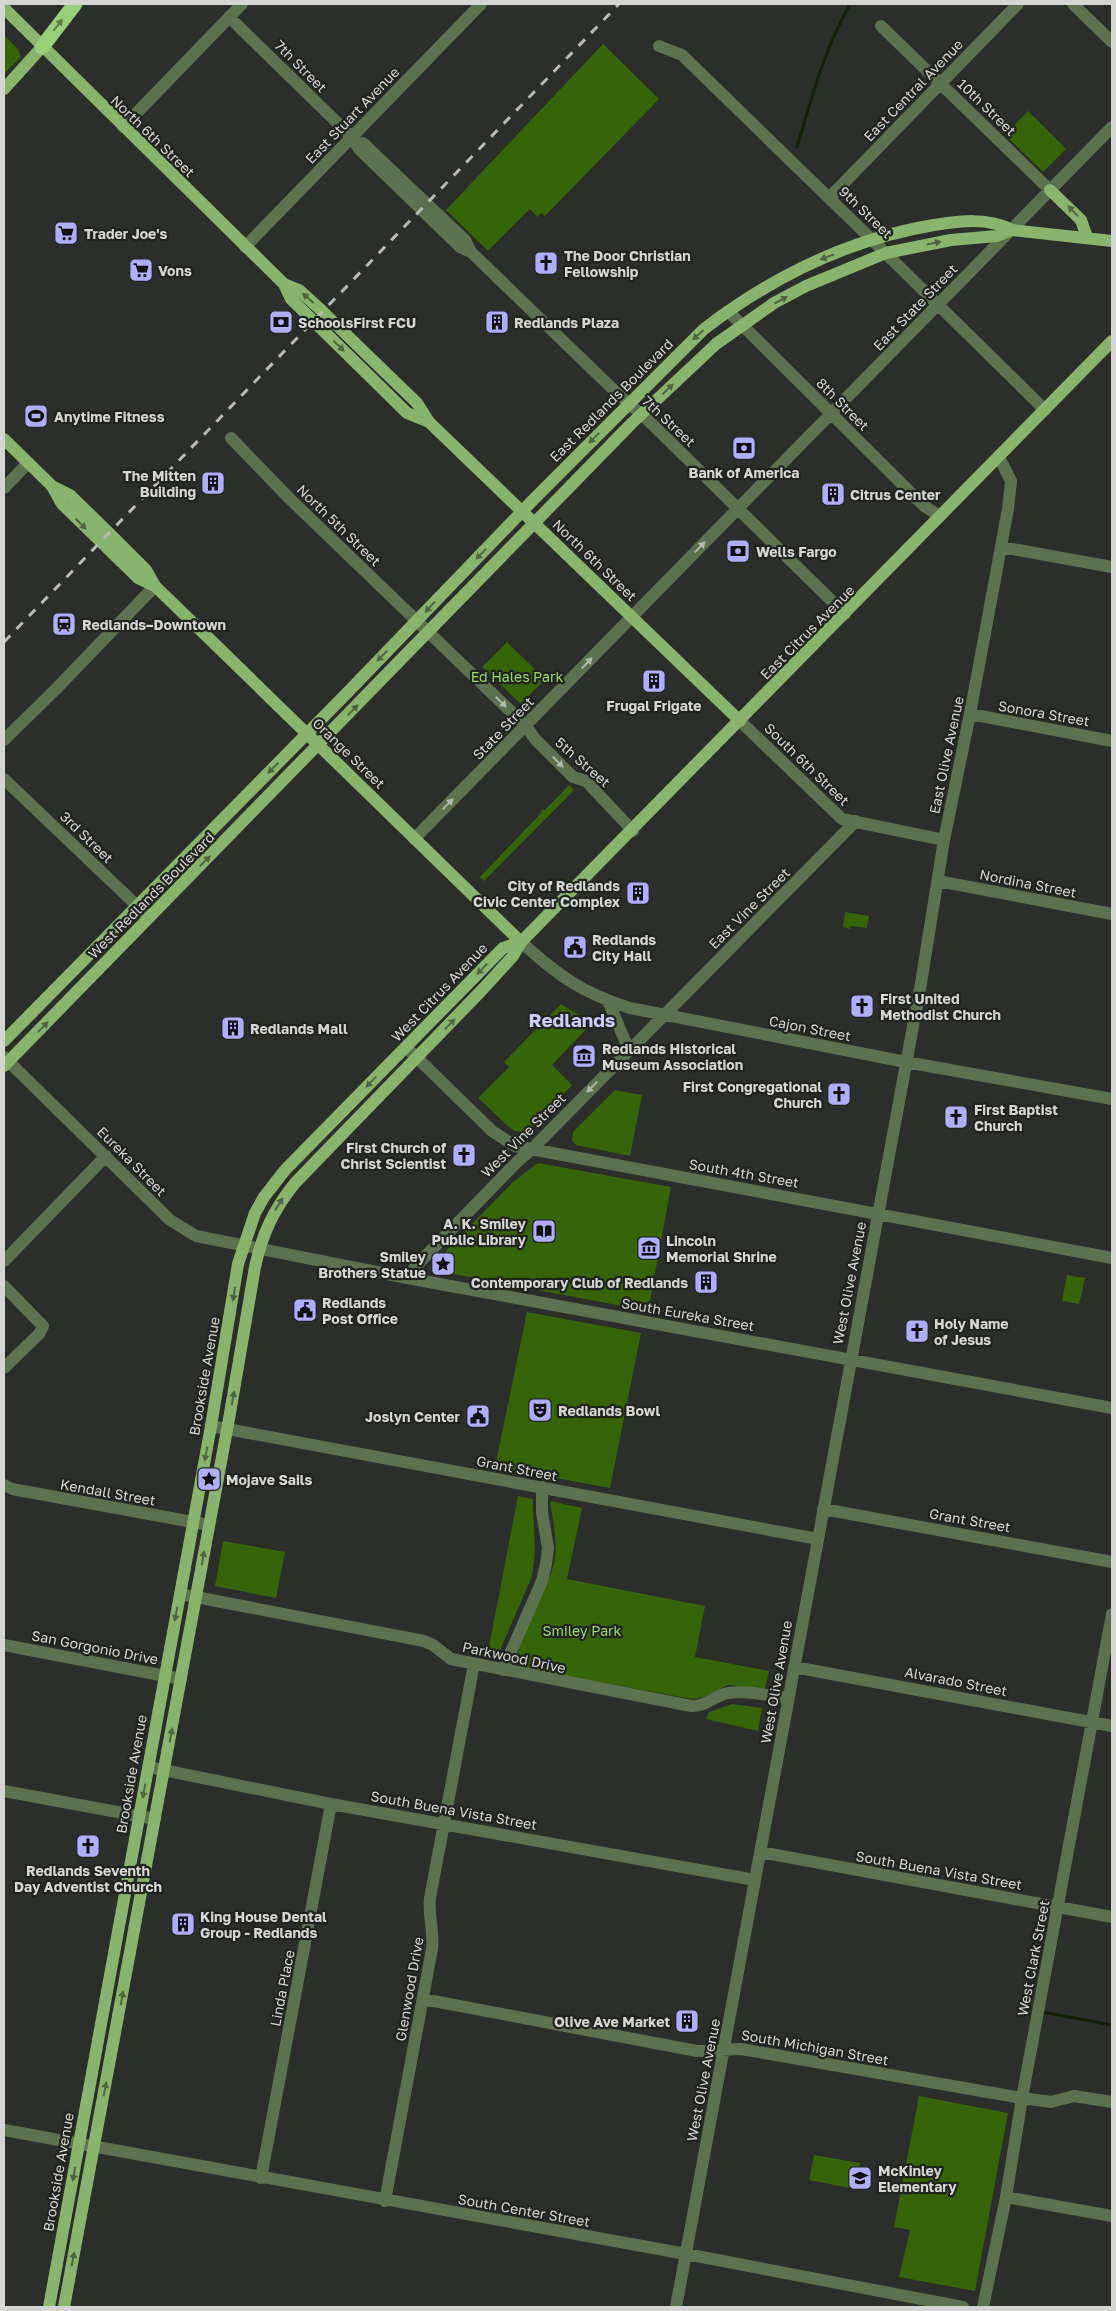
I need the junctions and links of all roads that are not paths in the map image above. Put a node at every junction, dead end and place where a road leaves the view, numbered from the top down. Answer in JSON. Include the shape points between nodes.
{"nodes":[{"id":1,"x":75,"y":4,"type":"edge"},
{"id":2,"x":242,"y":4,"type":"edge"},
{"id":3,"x":481,"y":4,"type":"edge"},
{"id":4,"x":1018,"y":4,"type":"edge"},
{"id":5,"x":1073,"y":4,"type":"edge"},
{"id":6,"x":4,"y":8,"type":"edge"},
{"id":7,"x":230,"y":17,"type":"junction"},
{"id":8,"x":881,"y":26,"type":"dead end"},
{"id":9,"x":1112,"y":42,"type":"edge"},
{"id":10,"x":659,"y":46,"type":"dead end"},
{"id":11,"x":42,"y":47,"type":"junction"},
{"id":12,"x":941,"y":82,"type":"junction"},
{"id":13,"x":4,"y":89,"type":"edge"},
{"id":14,"x":122,"y":127,"type":"junction"},
{"id":15,"x":1112,"y":127,"type":"edge"},
{"id":16,"x":352,"y":137,"type":"junction"},
{"id":17,"x":1050,"y":190,"type":"junction"},
{"id":18,"x":829,"y":198,"type":"junction"},
{"id":19,"x":1012,"y":230,"type":"junction"},
{"id":20,"x":1086,"y":237,"type":"junction"},
{"id":21,"x":872,"y":240,"type":"junction"},
{"id":22,"x":1112,"y":241,"type":"edge"},
{"id":23,"x":245,"y":247,"type":"junction"},
{"id":24,"x":886,"y":253,"type":"junction"},
{"id":25,"x":938,"y":305,"type":"junction"},
{"id":26,"x":728,"y":311,"type":"junction"},
{"id":27,"x":741,"y":325,"type":"junction"},
{"id":28,"x":1112,"y":341,"type":"edge"},
{"id":29,"x":629,"y":404,"type":"junction"},
{"id":30,"x":1044,"y":410,"type":"junction"},
{"id":31,"x":642,"y":414,"type":"junction"},
{"id":32,"x":832,"y":414,"type":"junction"},
{"id":33,"x":231,"y":438,"type":"dead end"},
{"id":34,"x":4,"y":439,"type":"edge"},
{"id":35,"x":999,"y":457,"type":"junction"},
{"id":36,"x":28,"y":463,"type":"junction"},
{"id":37,"x":4,"y":488,"type":"edge"},
{"id":38,"x":739,"y":508,"type":"junction"},
{"id":39,"x":522,"y":511,"type":"junction"},
{"id":40,"x":940,"y":516,"type":"junction"},
{"id":41,"x":536,"y":523,"type":"junction"},
{"id":42,"x":1001,"y":546,"type":"junction"},
{"id":43,"x":1112,"y":567,"type":"edge"},
{"id":44,"x":155,"y":586,"type":"junction"},
{"id":45,"x":845,"y":614,"type":"junction"},
{"id":46,"x":632,"y":617,"type":"junction"},
{"id":47,"x":416,"y":621,"type":"junction"},
{"id":48,"x":428,"y":632,"type":"junction"},
{"id":49,"x":970,"y":714,"type":"junction"},
{"id":50,"x":740,"y":721,"type":"junction"},
{"id":51,"x":526,"y":726,"type":"junction"},
{"id":52,"x":307,"y":733,"type":"junction"},
{"id":53,"x":4,"y":740,"type":"edge"},
{"id":54,"x":1112,"y":740,"type":"edge"},
{"id":55,"x":318,"y":745,"type":"junction"},
{"id":56,"x":4,"y":779,"type":"edge"},
{"id":57,"x":856,"y":821,"type":"junction"},
{"id":58,"x":633,"y":831,"type":"junction"},
{"id":59,"x":414,"y":839,"type":"junction"},
{"id":60,"x":944,"y":840,"type":"junction"},
{"id":61,"x":938,"y":882,"type":"junction"},
{"id":62,"x":138,"y":906,"type":"junction"},
{"id":63,"x":1112,"y":914,"type":"edge"},
{"id":64,"x":149,"y":917,"type":"junction"},
{"id":65,"x":521,"y":942,"type":"junction"},
{"id":66,"x":608,"y":1001,"type":"junction"},
{"id":67,"x":663,"y":1015,"type":"junction"},
{"id":68,"x":4,"y":1040,"type":"edge"},
{"id":69,"x":406,"y":1048,"type":"junction"},
{"id":70,"x":629,"y":1050,"type":"junction"},
{"id":71,"x":417,"y":1058,"type":"junction"},
{"id":72,"x":5,"y":1062,"type":"edge"},
{"id":73,"x":906,"y":1062,"type":"junction"},
{"id":74,"x":1112,"y":1099,"type":"edge"},
{"id":75,"x":532,"y":1150,"type":"junction"},
{"id":76,"x":106,"y":1156,"type":"junction"},
{"id":77,"x":878,"y":1214,"type":"junction"},
{"id":78,"x":243,"y":1246,"type":"junction"},
{"id":79,"x":259,"y":1249,"type":"junction"},
{"id":80,"x":1112,"y":1258,"type":"edge"},
{"id":81,"x":4,"y":1261,"type":"edge"},
{"id":82,"x":407,"y":1278,"type":"junction"},
{"id":83,"x":4,"y":1286,"type":"edge"},
{"id":84,"x":850,"y":1359,"type":"junction"},
{"id":85,"x":4,"y":1368,"type":"edge"},
{"id":86,"x":1112,"y":1408,"type":"edge"},
{"id":87,"x":211,"y":1426,"type":"junction"},
{"id":88,"x":227,"y":1430,"type":"junction"},
{"id":89,"x":4,"y":1485,"type":"edge"},
{"id":90,"x":542,"y":1487,"type":"junction"},
{"id":91,"x":823,"y":1509,"type":"junction"},
{"id":92,"x":193,"y":1523,"type":"junction"},
{"id":93,"x":209,"y":1525,"type":"junction"},
{"id":94,"x":818,"y":1538,"type":"junction"},
{"id":95,"x":1112,"y":1562,"type":"edge"},
{"id":96,"x":180,"y":1594,"type":"junction"},
{"id":97,"x":196,"y":1596,"type":"junction"},
{"id":98,"x":1112,"y":1614,"type":"edge"},
{"id":99,"x":4,"y":1645,"type":"edge"},
{"id":100,"x":474,"y":1664,"type":"junction"},
{"id":101,"x":794,"y":1667,"type":"junction"},
{"id":102,"x":503,"y":1670,"type":"junction"},
{"id":103,"x":164,"y":1676,"type":"junction"},
{"id":104,"x":181,"y":1679,"type":"junction"},
{"id":105,"x":788,"y":1698,"type":"junction"},
{"id":106,"x":1092,"y":1722,"type":"junction"},
{"id":107,"x":1112,"y":1726,"type":"edge"},
{"id":108,"x":148,"y":1768,"type":"junction"},
{"id":109,"x":164,"y":1771,"type":"junction"},
{"id":110,"x":4,"y":1791,"type":"edge"},
{"id":111,"x":332,"y":1804,"type":"junction"},
{"id":112,"x":139,"y":1817,"type":"junction"},
{"id":113,"x":155,"y":1819,"type":"junction"},
{"id":114,"x":444,"y":1824,"type":"junction"},
{"id":115,"x":760,"y":1852,"type":"junction"},
{"id":116,"x":755,"y":1880,"type":"junction"},
{"id":117,"x":1058,"y":1907,"type":"junction"},
{"id":118,"x":1112,"y":1917,"type":"edge"},
{"id":119,"x":423,"y":1999,"type":"junction"},
{"id":120,"x":724,"y":2048,"type":"junction"},
{"id":121,"x":1022,"y":2098,"type":"junction"},
{"id":122,"x":1112,"y":2102,"type":"edge"},
{"id":123,"x":4,"y":2130,"type":"edge"},
{"id":124,"x":79,"y":2144,"type":"junction"},
{"id":125,"x":94,"y":2147,"type":"junction"},
{"id":126,"x":261,"y":2178,"type":"junction"},
{"id":127,"x":1006,"y":2196,"type":"junction"},
{"id":128,"x":385,"y":2200,"type":"junction"},
{"id":129,"x":1112,"y":2216,"type":"edge"},
{"id":130,"x":686,"y":2254,"type":"junction"},
{"id":131,"x":49,"y":2307,"type":"edge"},
{"id":132,"x":64,"y":2307,"type":"edge"},
{"id":133,"x":676,"y":2307,"type":"edge"},
{"id":134,"x":963,"y":2307,"type":"edge"},
{"id":135,"x":983,"y":2307,"type":"edge"}],
"edges":[{"from":11,"to":1,"type":"highway","one_way":true},
{"from":2,"to":7,"type":"street"},
{"from":3,"to":16,"type":"street","name":"East Stuart Avenue"},
{"from":4,"to":12,"type":"street","name":"East Central Avenue"},
{"from":5,"to":9,"type":"street"},
{"from":6,"to":11,"type":"main road","name":"North 6th Street"},
{"from":7,"to":14,"type":"street"},
{"from":7,"to":16,"type":"street","name":"7th Street"},
{"from":8,"to":12,"type":"street","name":"10th Street"},
{"from":10,"to":18,"type":"street","name":"9th Street","via":[[682,55]]},
{"from":11,"to":13,"type":"main road"},
{"from":11,"to":14,"type":"main road","name":"North 6th Street"},
{"from":12,"to":17,"type":"street","name":"10th Street"},
{"from":12,"to":18,"type":"street","name":"East Central Avenue"},
{"from":14,"to":23,"type":"main road","name":"North 6th Street"},
{"from":15,"to":17,"type":"street","name":"East State Street"},
{"from":16,"to":23,"type":"street","name":"East Stuart Avenue"},
{"from":16,"to":29,"type":"street","name":"7th Street","via":[[367,145],[465,240],[471,252]]},
{"from":17,"to":19,"type":"street","name":"East State Street"},
{"from":20,"to":17,"type":"main road","one_way":true,"via":[[1081,220]]},
{"from":18,"to":21,"type":"street","name":"9th Street"},
{"from":19,"to":20,"type":"main road","name":"East Redlands Boulevard"},
{"from":19,"to":21,"type":"main road","name":"East Redlands Boulevard","via":[[980,221],[945,223]]},
{"from":24,"to":19,"type":"main road","name":"East Redlands Boulevard","one_way":true,"via":[[951,240],[997,236]]},
{"from":19,"to":25,"type":"street","name":"East State Street"},
{"from":20,"to":22,"type":"main road","name":"East Redlands Boulevard"},
{"from":21,"to":24,"type":"street","name":"9th Street"},
{"from":21,"to":26,"type":"main road","name":"East Redlands Boulevard","one_way":true,"via":[[807,265]]},
{"from":23,"to":39,"type":"main road","name":"North 6th Street","via":[[284,284],[299,290],[322,311],[418,403],[429,422]]},
{"from":24,"to":25,"type":"street","name":"9th Street"},
{"from":27,"to":24,"type":"main road","name":"East Redlands Boulevard","one_way":true,"via":[[806,286]]},
{"from":25,"to":30,"type":"street","name":"9th Street"},
{"from":25,"to":32,"type":"street","name":"East State Street"},
{"from":26,"to":27,"type":"street","name":"8th Street"},
{"from":26,"to":29,"type":"main road","name":"East Redlands Boulevard","one_way":true,"via":[[684,347]]},
{"from":31,"to":27,"type":"main road","name":"East Redlands Boulevard","one_way":true,"via":[[711,348]]},
{"from":27,"to":32,"type":"street","name":"8th Street"},
{"from":28,"to":30,"type":"main road","name":"East Citrus Avenue"},
{"from":29,"to":31,"type":"street","name":"7th Street"},
{"from":29,"to":39,"type":"main road","name":"East Redlands Boulevard","one_way":true},
{"from":30,"to":35,"type":"main road","name":"East Citrus Avenue"},
{"from":31,"to":38,"type":"street","name":"7th Street"},
{"from":31,"to":41,"type":"main road","name":"East Redlands Boulevard"},
{"from":32,"to":38,"type":"street","name":"East State Street"},
{"from":32,"to":40,"type":"street","name":"8th Street","via":[[924,506]]},
{"from":33,"to":47,"type":"street","name":"North 5th Street"},
{"from":34,"to":36,"type":"main road","name":"Orange Street"},
{"from":35,"to":40,"type":"main road","name":"East Citrus Avenue"},
{"from":35,"to":42,"type":"street","name":"East Olive Avenue","via":[[1010,475],[1012,488]]},
{"from":36,"to":37,"type":"street"},
{"from":36,"to":44,"type":"main road","name":"Orange Street","via":[[52,486],[62,504],[138,578]]},
{"from":38,"to":45,"type":"street","name":"7th Street"},
{"from":46,"to":38,"type":"street","name":"State Street","one_way":true},
{"from":39,"to":41,"type":"main road","name":"North 6th Street"},
{"from":39,"to":47,"type":"main road","name":"East Redlands Boulevard","one_way":true},
{"from":40,"to":45,"type":"main road","name":"East Citrus Avenue"},
{"from":41,"to":46,"type":"main road","name":"North 6th Street"},
{"from":41,"to":48,"type":"main road","name":"East Redlands Boulevard"},
{"from":42,"to":43,"type":"street"},
{"from":42,"to":49,"type":"street","name":"East Olive Avenue"},
{"from":44,"to":52,"type":"main road","name":"Orange Street"},
{"from":44,"to":53,"type":"street"},
{"from":45,"to":50,"type":"main road","name":"East Citrus Avenue"},
{"from":46,"to":50,"type":"main road","name":"North 6th Street"},
{"from":51,"to":46,"type":"street","name":"State Street","one_way":true},
{"from":47,"to":48,"type":"street","name":"North 5th Street"},
{"from":47,"to":52,"type":"main road","name":"East Redlands Boulevard","one_way":true},
{"from":48,"to":51,"type":"street","name":"5th Street","one_way":true},
{"from":55,"to":48,"type":"main road","name":"East Redlands Boulevard","one_way":true},
{"from":49,"to":54,"type":"street","name":"Sonora Street"},
{"from":49,"to":60,"type":"street","name":"East Olive Avenue"},
{"from":50,"to":57,"type":"street","name":"South 6th Street","via":[[839,817]]},
{"from":50,"to":58,"type":"main road","name":"East Citrus Avenue"},
{"from":51,"to":58,"type":"street","name":"5th Street","one_way":true,"via":[[573,777],[586,782]]},
{"from":59,"to":51,"type":"street","name":"State Street","one_way":true},
{"from":52,"to":55,"type":"main road","name":"Orange Street"},
{"from":52,"to":62,"type":"main road","name":"West Redlands Boulevard","one_way":true},
{"from":55,"to":59,"type":"main road","name":"Orange Street"},
{"from":64,"to":55,"type":"main road","name":"West Redlands Boulevard","one_way":true},
{"from":56,"to":62,"type":"street","name":"3rd Street"},
{"from":57,"to":60,"type":"street","name":"South 6th Street"},
{"from":57,"to":67,"type":"street","name":"East Vine Street"},
{"from":58,"to":65,"type":"main road","name":"East Citrus Avenue"},
{"from":59,"to":65,"type":"main road","name":"Orange Street"},
{"from":60,"to":61,"type":"street","name":"East Olive Avenue"},
{"from":61,"to":63,"type":"street","name":"Nordina Street"},
{"from":61,"to":73,"type":"street","name":"East Olive Avenue"},
{"from":62,"to":64,"type":"street","name":"3rd Street"},
{"from":62,"to":68,"type":"main road","name":"West Redlands Boulevard"},
{"from":72,"to":64,"type":"main road","name":"West Redlands Boulevard","one_way":true},
{"from":65,"to":66,"type":"street","name":"Cajon Street","via":[[554,972]]},
{"from":65,"to":69,"type":"main road","name":"West Citrus Avenue","one_way":true,"via":[[502,948]]},
{"from":71,"to":65,"type":"main road","name":"West Citrus Avenue","one_way":true,"via":[[513,956]]},
{"from":66,"to":67,"type":"street","name":"Cajon Street"},
{"from":66,"to":70,"type":"street"},
{"from":67,"to":70,"type":"street","name":"West Vine Street"},
{"from":67,"to":73,"type":"street","name":"Cajon Street"},
{"from":69,"to":71,"type":"street","name":"South 4th Street"},
{"from":69,"to":78,"type":"main road","name":"West Citrus Avenue","one_way":true,"via":[[276,1181],[256,1213]]},
{"from":70,"to":75,"type":"street","name":"West Vine Street","one_way":true},
{"from":71,"to":75,"type":"street","name":"South 4th Street","via":[[492,1132],[515,1146]]},
{"from":79,"to":71,"type":"main road","name":"West Citrus Avenue","one_way":true,"via":[[271,1216],[295,1183]]},
{"from":72,"to":76,"type":"street","name":"Eureka Street"},
{"from":73,"to":74,"type":"street","name":"Cajon Street"},
{"from":73,"to":77,"type":"street","name":"West Olive Avenue"},
{"from":75,"to":77,"type":"street","name":"South 4th Street"},
{"from":75,"to":82,"type":"street","name":"West Vine Street"},
{"from":76,"to":78,"type":"street","name":"Eureka Street","via":[[185,1231]]},
{"from":76,"to":81,"type":"street"},
{"from":77,"to":80,"type":"street","name":"South 4th Street"},
{"from":77,"to":84,"type":"street","name":"West Olive Avenue"},
{"from":78,"to":79,"type":"street","name":"Eureka Street"},
{"from":78,"to":87,"type":"main road","name":"Brookside Avenue","one_way":true},
{"from":79,"to":82,"type":"street","name":"South Eureka Street"},
{"from":88,"to":79,"type":"main road","one_way":true},
{"from":82,"to":84,"type":"street","name":"South Eureka Street"},
{"from":83,"to":85,"type":"street","via":[[43,1326],[39,1334]]},
{"from":84,"to":86,"type":"street","name":"South Eureka Street"},
{"from":84,"to":91,"type":"street","name":"West Olive Avenue"},
{"from":87,"to":88,"type":"street","name":"Grant Street"},
{"from":87,"to":92,"type":"main road","name":"Brookside Avenue","one_way":true},
{"from":88,"to":90,"type":"street","name":"Grant Street"},
{"from":88,"to":93,"type":"main road"},
{"from":89,"to":92,"type":"street","name":"Kendall Street"},
{"from":90,"to":94,"type":"street","name":"Grant Street"},
{"from":90,"to":102,"type":"street","via":[[548,1548],[546,1564],[542,1581]]},
{"from":91,"to":94,"type":"street","name":"West Olive Avenue"},
{"from":91,"to":95,"type":"street","name":"Grant Street"},
{"from":92,"to":93,"type":"street","name":"Kendall Street"},
{"from":92,"to":96,"type":"main road","name":"Brookside Avenue"},
{"from":97,"to":93,"type":"main road","one_way":true},
{"from":94,"to":101,"type":"street","name":"West Olive Avenue"},
{"from":96,"to":97,"type":"street","name":"Parkwood Drive"},
{"from":96,"to":103,"type":"main road","name":"Brookside Avenue","one_way":true},
{"from":97,"to":100,"type":"street","name":"Parkwood Drive","via":[[424,1641],[451,1659]]},
{"from":97,"to":104,"type":"main road"},
{"from":98,"to":106,"type":"street","name":"West Clark Street"},
{"from":99,"to":103,"type":"street","name":"San Gorgonio Drive"},
{"from":100,"to":102,"type":"street","name":"Parkwood Drive"},
{"from":100,"to":114,"type":"street","name":"Glenwood Drive"},
{"from":101,"to":105,"type":"street","name":"West Olive Avenue"},
{"from":101,"to":106,"type":"street","name":"Alvarado Street"},
{"from":102,"to":105,"type":"street","name":"Parkwood Drive","via":[[691,1706],[704,1705],[724,1694],[734,1693]]},
{"from":103,"to":104,"type":"street","name":"San Gorgonio Drive"},
{"from":103,"to":108,"type":"main road","name":"Brookside Avenue"},
{"from":109,"to":104,"type":"main road","one_way":true},
{"from":105,"to":115,"type":"street","name":"West Olive Avenue"},
{"from":106,"to":107,"type":"street","name":"Alvarado Street"},
{"from":106,"to":117,"type":"street","name":"West Clark Street"},
{"from":108,"to":109,"type":"street","name":"South Buena Vista Street"},
{"from":108,"to":112,"type":"main road","name":"Brookside Avenue","one_way":true},
{"from":109,"to":111,"type":"street","name":"South Buena Vista Street"},
{"from":109,"to":113,"type":"main road"},
{"from":110,"to":112,"type":"street"},
{"from":111,"to":114,"type":"street","name":"South Buena Vista Street"},
{"from":111,"to":126,"type":"street","name":"Linda Place"},
{"from":112,"to":113,"type":"street"},
{"from":112,"to":124,"type":"main road","name":"Brookside Avenue"},
{"from":125,"to":113,"type":"main road","one_way":true},
{"from":114,"to":116,"type":"street","name":"South Buena Vista Street"},
{"from":114,"to":119,"type":"street","name":"Glenwood Drive","via":[[429,1906],[434,1932]]},
{"from":115,"to":116,"type":"street","name":"West Olive Avenue"},
{"from":115,"to":117,"type":"street","name":"South Buena Vista Street"},
{"from":116,"to":120,"type":"street","name":"West Olive Avenue"},
{"from":117,"to":118,"type":"street","name":"South Buena Vista Street"},
{"from":117,"to":121,"type":"street","name":"West Clark Street"},
{"from":119,"to":120,"type":"street","name":"South Michigan Street","via":[[697,2051]]},
{"from":119,"to":128,"type":"street","name":"Glenwood Drive"},
{"from":120,"to":121,"type":"street","name":"South Michigan Street"},
{"from":120,"to":130,"type":"street","name":"West Olive Avenue"},
{"from":121,"to":122,"type":"street","name":"South Michigan Street","via":[[1051,2102],[1074,2096]]},
{"from":121,"to":127,"type":"street","name":"West Clark Street"},
{"from":123,"to":124,"type":"street","name":"South Center Street"},
{"from":124,"to":125,"type":"street","name":"South Center Street"},
{"from":124,"to":131,"type":"main road","name":"Brookside Avenue","one_way":true},
{"from":125,"to":126,"type":"street","name":"South Center Street"},
{"from":132,"to":125,"type":"main road","one_way":true},
{"from":126,"to":128,"type":"street","name":"South Center Street"},
{"from":127,"to":129,"type":"street"},
{"from":127,"to":135,"type":"street","name":"West Clark Street"},
{"from":128,"to":130,"type":"street","name":"South Center Street"},
{"from":130,"to":133,"type":"street","name":"West Olive Avenue"},
{"from":130,"to":134,"type":"street","name":"South Center Street"}]}
